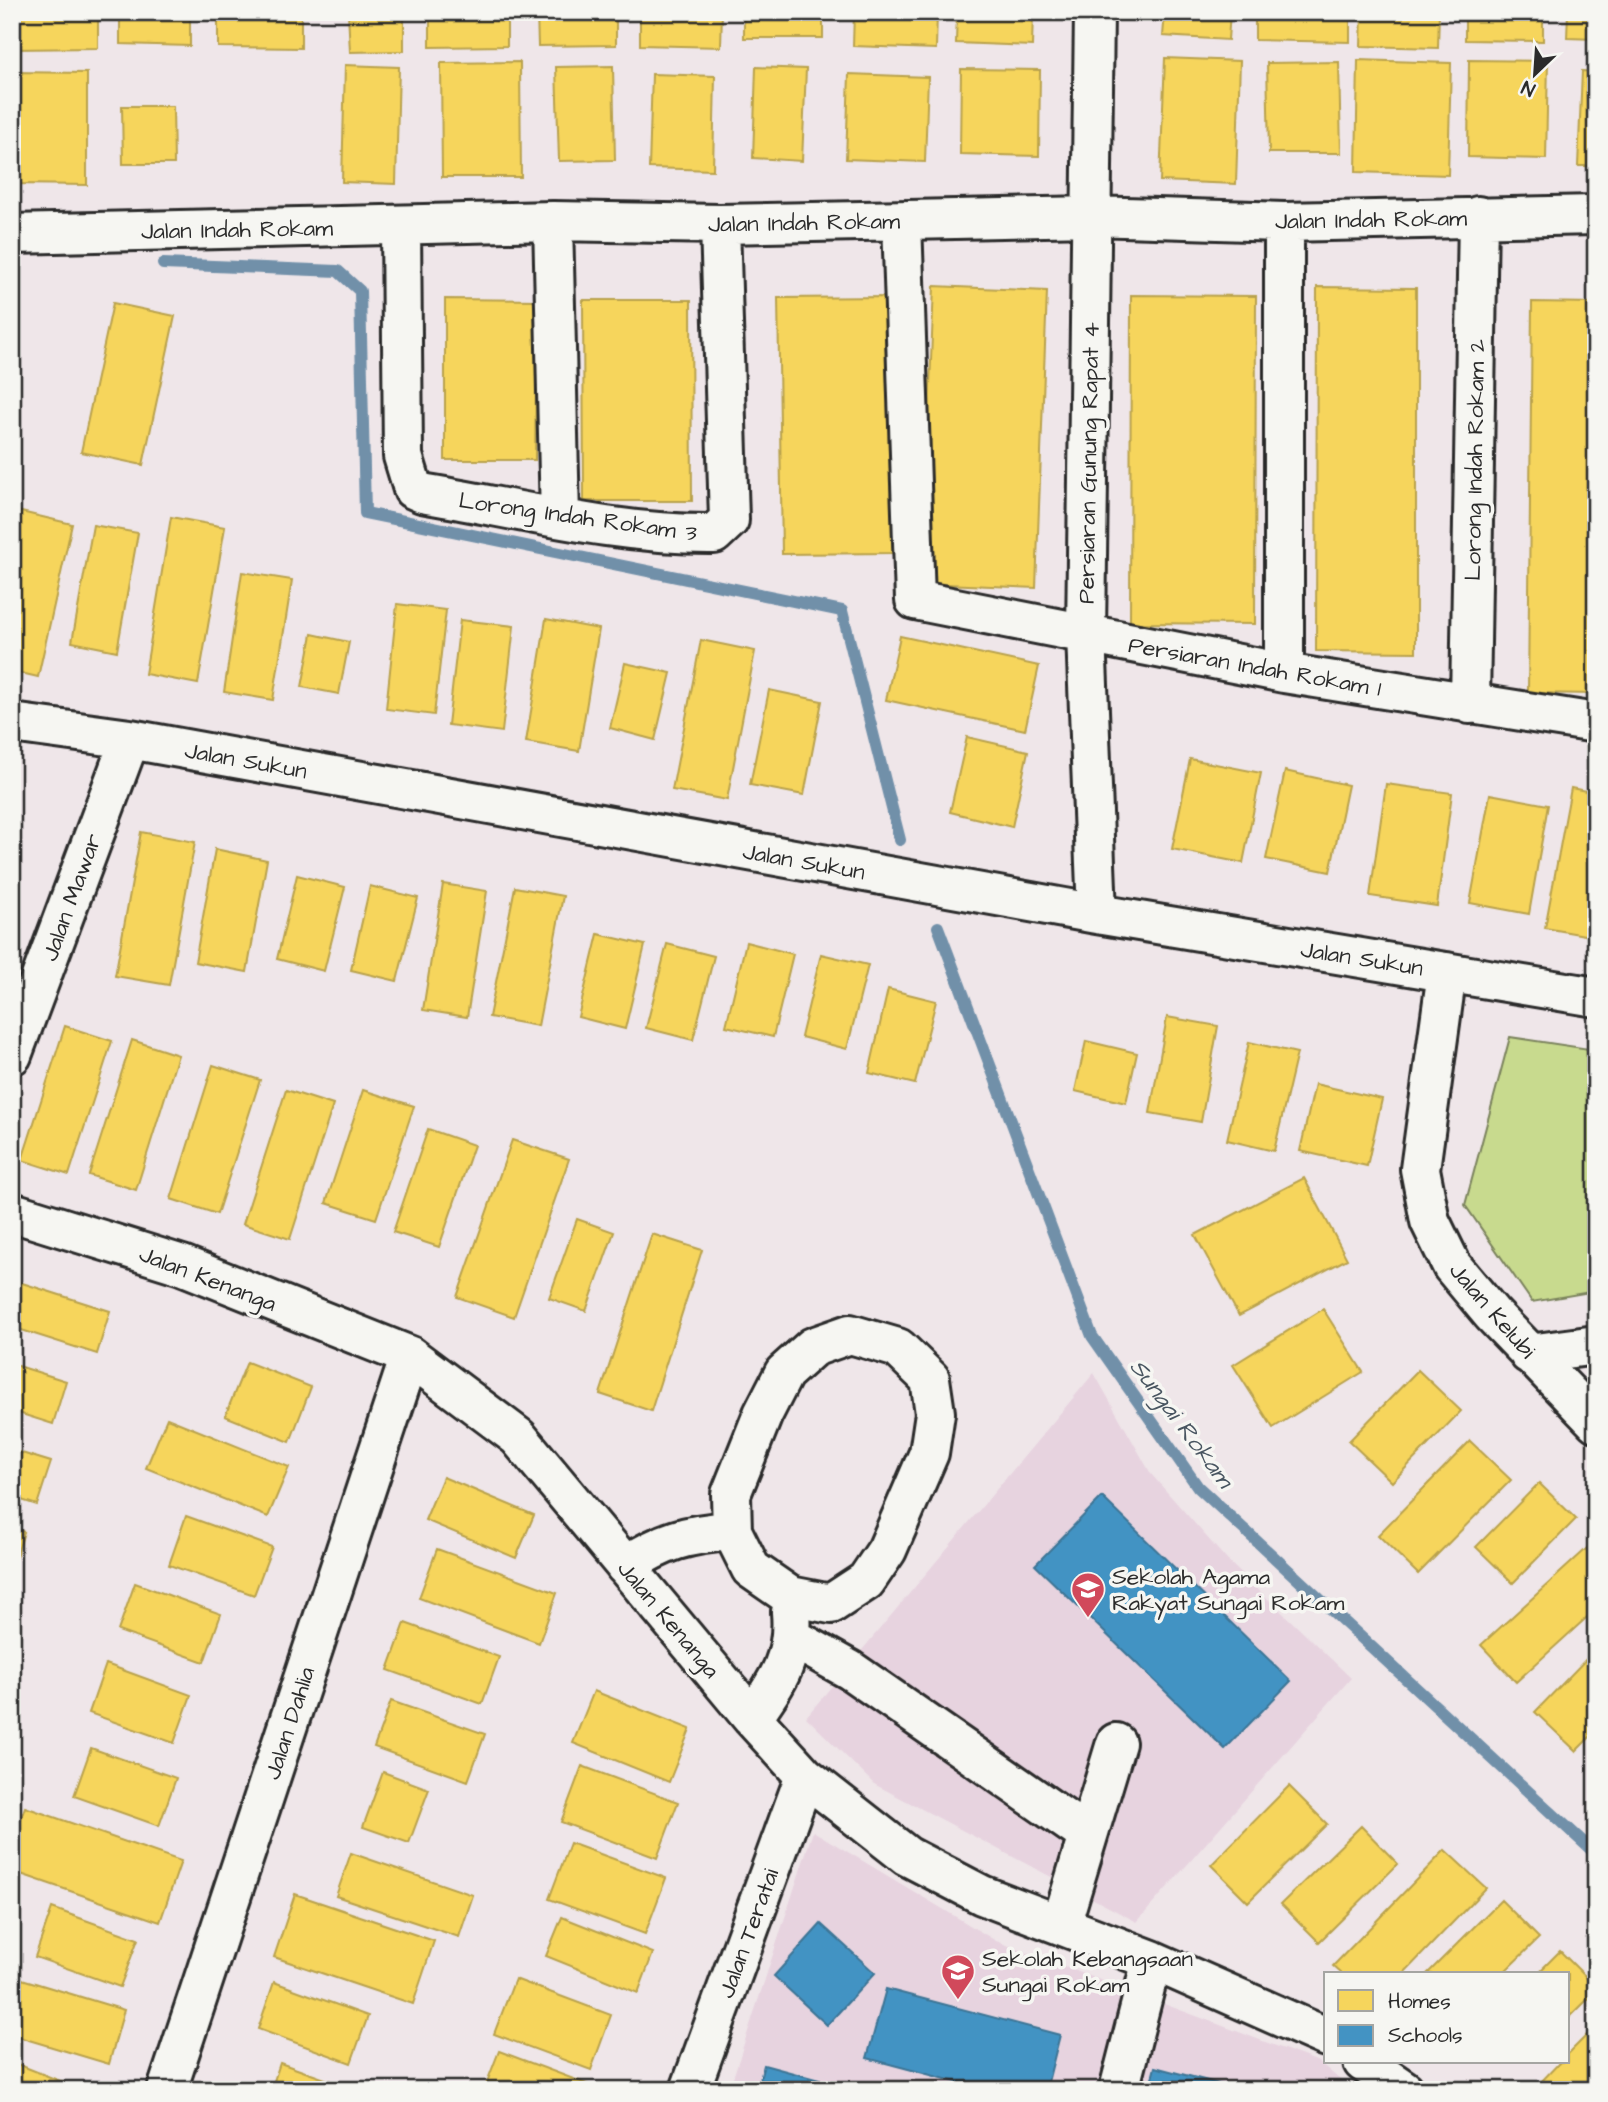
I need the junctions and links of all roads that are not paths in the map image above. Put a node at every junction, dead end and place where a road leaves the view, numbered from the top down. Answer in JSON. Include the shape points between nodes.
{"nodes":[{"id":1,"x":1094,"y":12,"type":"edge"},
{"id":2,"x":1596,"y":215,"type":"edge"},
{"id":3,"x":1092,"y":216,"type":"junction"},
{"id":4,"x":1478,"y":216,"type":"junction"},
{"id":5,"x":553,"y":221,"type":"junction"},
{"id":6,"x":902,"y":221,"type":"junction"},
{"id":7,"x":1284,"y":222,"type":"junction"},
{"id":8,"x":720,"y":224,"type":"junction"},
{"id":9,"x":401,"y":225,"type":"junction"},
{"id":10,"x":12,"y":234,"type":"edge"},
{"id":11,"x":561,"y":518,"type":"junction"},
{"id":12,"x":1086,"y":634,"type":"junction"},
{"id":13,"x":1284,"y":673,"type":"junction"},
{"id":14,"x":1470,"y":704,"type":"junction"},
{"id":15,"x":12,"y":723,"type":"edge"},
{"id":16,"x":1596,"y":723,"type":"edge"},
{"id":17,"x":130,"y":740,"type":"junction"},
{"id":18,"x":1097,"y":914,"type":"junction"},
{"id":19,"x":1447,"y":972,"type":"junction"},
{"id":20,"x":1596,"y":997,"type":"edge"},
{"id":21,"x":12,"y":1055,"type":"edge"},
{"id":22,"x":12,"y":1212,"type":"edge"},
{"id":23,"x":1596,"y":1345,"type":"edge"},
{"id":24,"x":1529,"y":1354,"type":"junction"},
{"id":25,"x":411,"y":1356,"type":"junction"},
{"id":26,"x":1596,"y":1422,"type":"edge"},
{"id":27,"x":732,"y":1531,"type":"junction"},
{"id":28,"x":625,"y":1566,"type":"junction"},
{"id":29,"x":790,"y":1596,"type":"junction"},
{"id":30,"x":793,"y":1638,"type":"junction"},
{"id":31,"x":752,"y":1718,"type":"junction"},
{"id":32,"x":1116,"y":1743,"type":"dead end"},
{"id":33,"x":805,"y":1776,"type":"junction"},
{"id":34,"x":1086,"y":1834,"type":"junction"},
{"id":35,"x":1061,"y":1925,"type":"junction"},
{"id":36,"x":1152,"y":1960,"type":"junction"},
{"id":37,"x":1324,"y":2036,"type":"edge"},
{"id":38,"x":1366,"y":2064,"type":"edge"},
{"id":39,"x":167,"y":2090,"type":"edge"},
{"id":40,"x":690,"y":2090,"type":"edge"},
{"id":41,"x":1119,"y":2090,"type":"edge"},
{"id":42,"x":1404,"y":2090,"type":"edge"}],
"edges":[{"from":1,"to":3,"type":"street","name":"Persiaran Gunung Rapat 4"},
{"from":2,"to":4,"type":"street","name":"Jalan Indah Rokam"},
{"from":3,"to":6,"type":"street","name":"Jalan Indah Rokam"},
{"from":3,"to":7,"type":"street","name":"Jalan Indah Rokam"},
{"from":3,"to":12,"type":"street","name":"Persiaran Gunung Rapat 4"},
{"from":4,"to":7,"type":"street","name":"Jalan Indah Rokam"},
{"from":4,"to":14,"type":"street","name":"Lorong Indah Rokam 2"},
{"from":5,"to":8,"type":"street","name":"Jalan Indah Rokam"},
{"from":5,"to":9,"type":"street","name":"Jalan Indah Rokam"},
{"from":5,"to":11,"type":"street"},
{"from":6,"to":8,"type":"street","name":"Jalan Indah Rokam"},
{"from":6,"to":12,"type":"street","name":"Persiaran Indah Rokam 1","via":[[915,600]]},
{"from":7,"to":13,"type":"street"},
{"from":8,"to":11,"type":"street","name":"Lorong Indah Rokam 3","via":[[729,520],[715,534],[679,534]]},
{"from":9,"to":10,"type":"street","name":"Jalan Indah Rokam"},
{"from":9,"to":11,"type":"street","name":"Lorong Indah Rokam 3","via":[[403,456],[413,489]]},
{"from":12,"to":13,"type":"street","name":"Persiaran Indah Rokam 1"},
{"from":12,"to":18,"type":"street","name":"Persiaran Gunung Rapat 4"},
{"from":13,"to":14,"type":"street","name":"Persiaran Indah Rokam 1"},
{"from":14,"to":16,"type":"street","name":"Persiaran Indah Rokam 1"},
{"from":15,"to":17,"type":"street","name":"Jalan Sukun"},
{"from":17,"to":18,"type":"street","name":"Jalan Sukun"},
{"from":17,"to":21,"type":"street","name":"Jalan Mawar"},
{"from":18,"to":19,"type":"street","name":"Jalan Sukun"},
{"from":19,"to":20,"type":"street","name":"Jalan Sukun"},
{"from":19,"to":24,"type":"street","name":"Jalan Kelubi","via":[[1420,1169],[1430,1221],[1452,1266]]},
{"from":22,"to":25,"type":"street","name":"Jalan Kenanga","via":[[182,1265]]},
{"from":23,"to":24,"type":"street"},
{"from":24,"to":26,"type":"street","name":"Jalan Kelubi"},
{"from":25,"to":28,"type":"street","name":"Jalan Kenanga","via":[[518,1437]]},
{"from":25,"to":39,"type":"street","name":"Jalan Dahlia"},
{"from":27,"to":28,"type":"street","via":[[693,1534],[655,1546]]},
{"from":27,"to":29,"type":"street","via":[[751,1569]]},
{"from":27,"to":29,"type":"street","via":[[732,1494],[762,1414],[784,1373],[813,1347],[850,1334],[898,1348],[930,1379],[936,1413],[929,1453],[887,1550],[866,1581],[831,1604]]},
{"from":28,"to":31,"type":"street","name":"Jalan Kenanga"},
{"from":29,"to":30,"type":"street"},
{"from":30,"to":31,"type":"street","via":[[780,1677]]},
{"from":30,"to":34,"type":"street","via":[[850,1670]]},
{"from":31,"to":33,"type":"street","name":"Jalan Kenanga"},
{"from":32,"to":34,"type":"street"},
{"from":33,"to":35,"type":"street","name":"Jalan Kenanga","via":[[907,1856],[982,1895]]},
{"from":33,"to":40,"type":"street","name":"Jalan Teratai"},
{"from":34,"to":35,"type":"street"},
{"from":35,"to":36,"type":"street","name":"Jalan Kenanga"},
{"from":36,"to":37,"type":"street","name":"Jalan Kenanga"},
{"from":36,"to":41,"type":"street"},
{"from":38,"to":42,"type":"street"}]}
